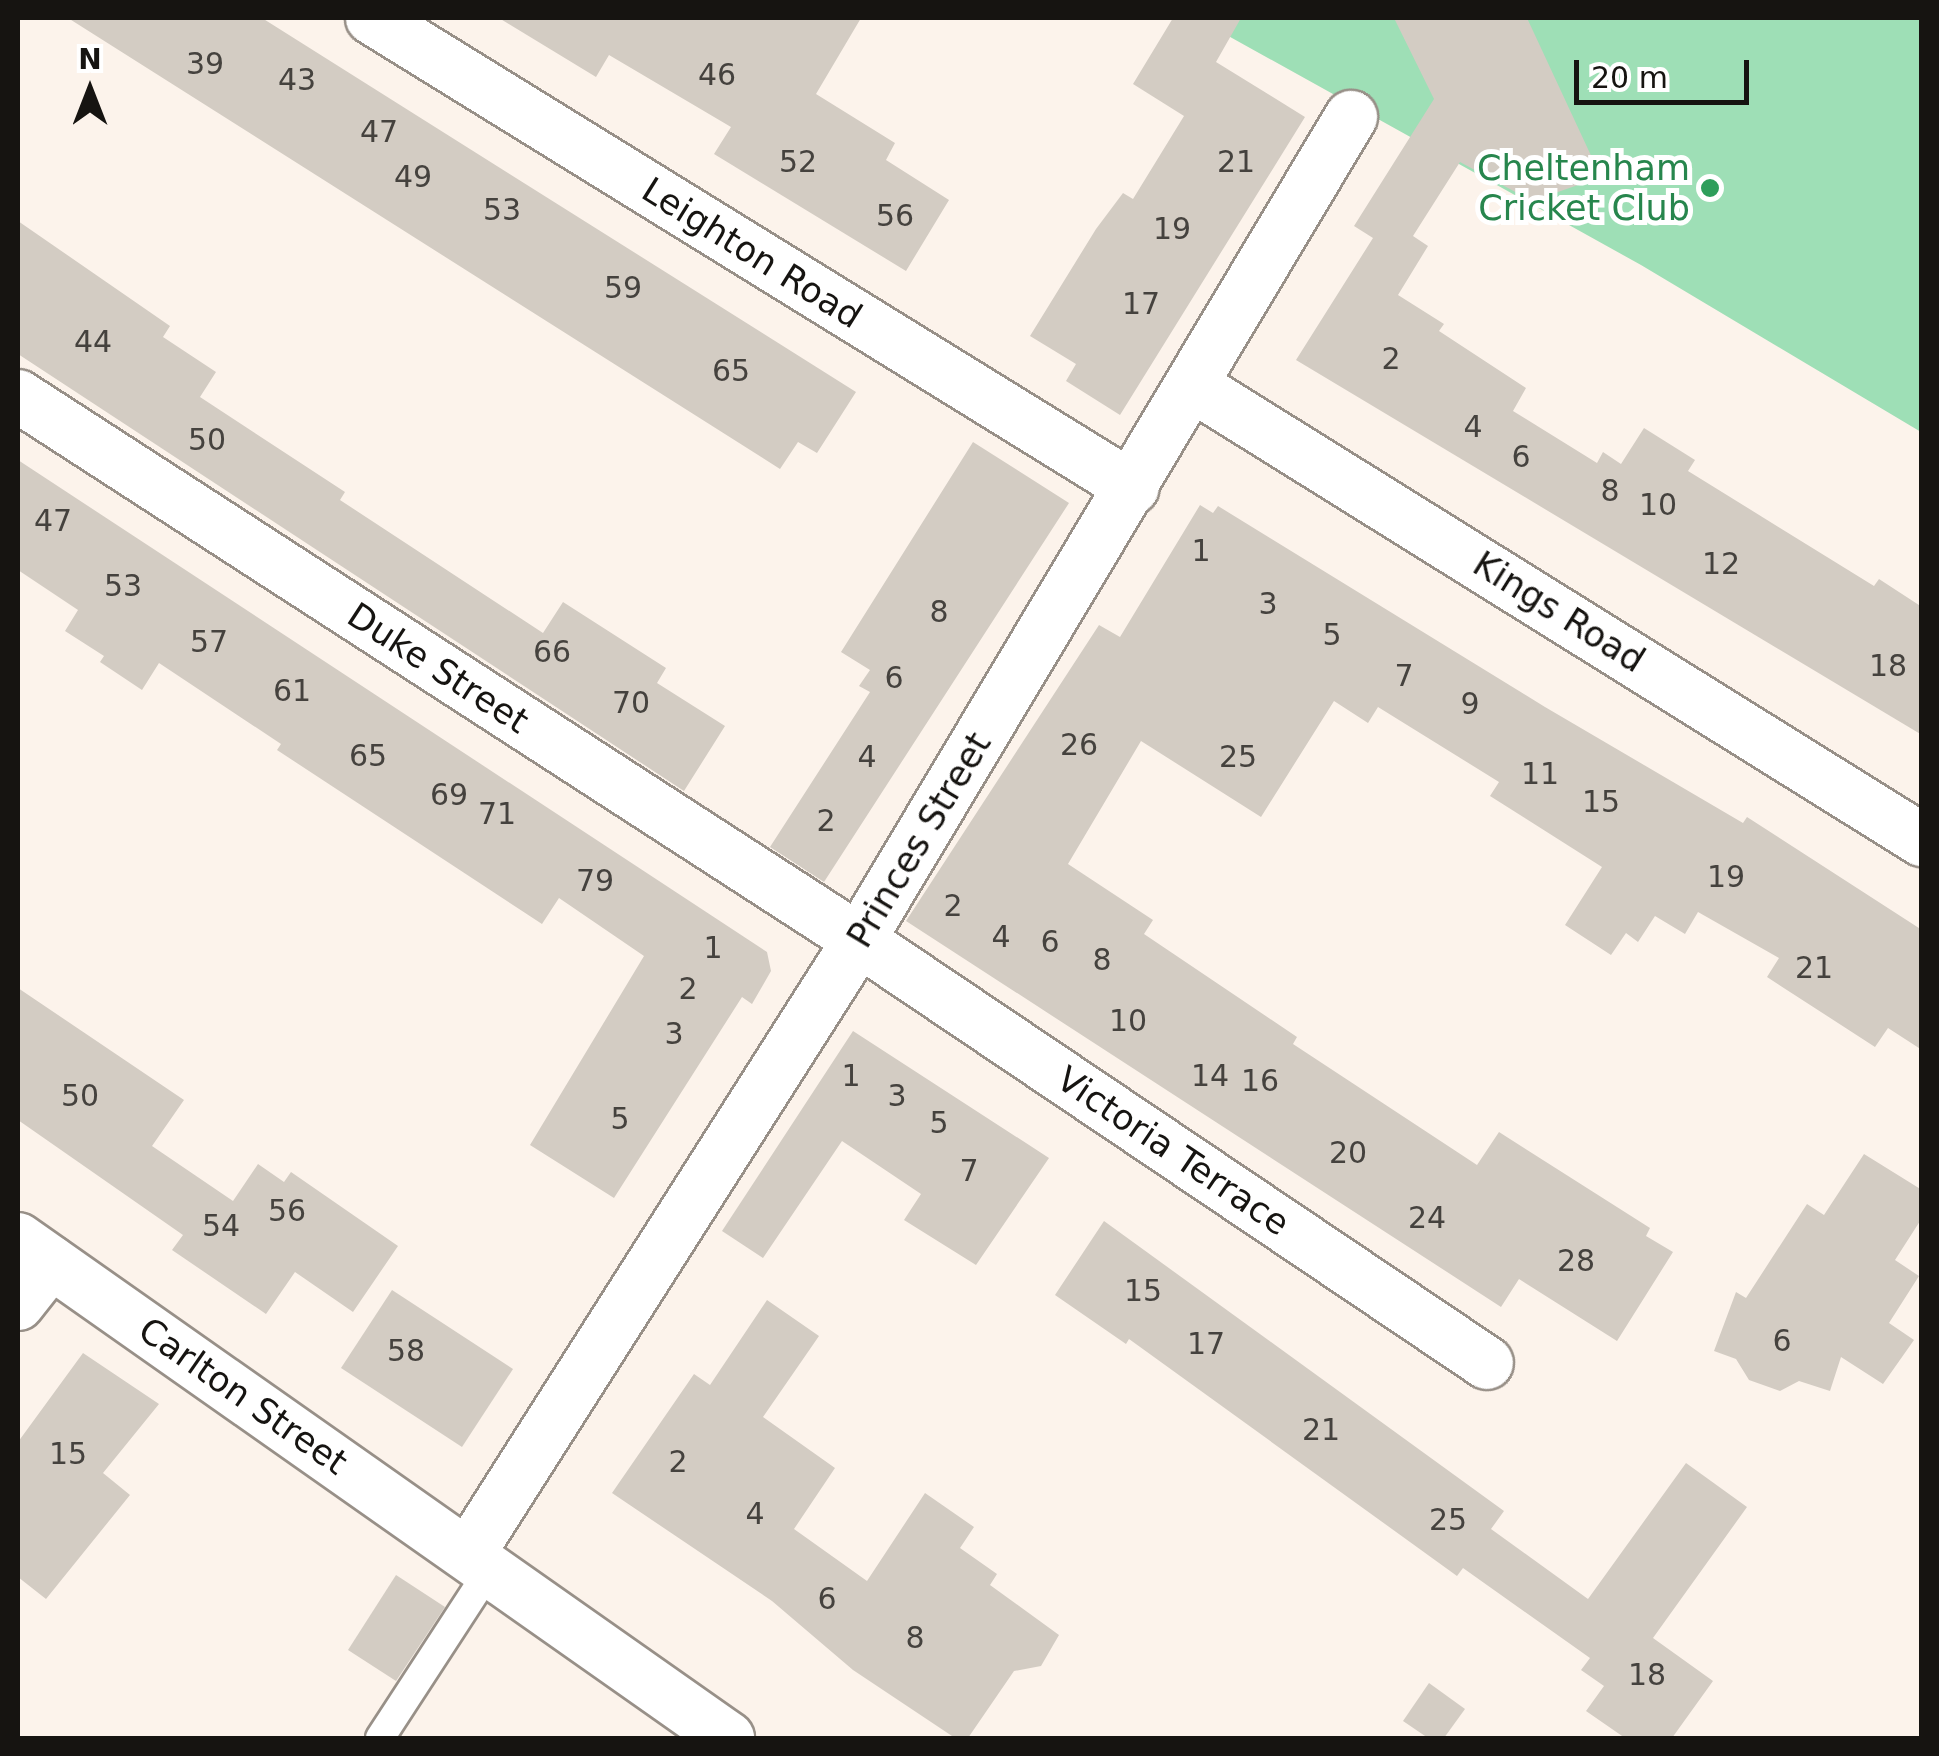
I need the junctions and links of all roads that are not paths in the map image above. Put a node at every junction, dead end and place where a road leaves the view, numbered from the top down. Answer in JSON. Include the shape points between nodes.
{"nodes":[{"id":1,"x":372,"y":18,"type":"edge"},
{"id":2,"x":1351,"y":117,"type":"dead end"},
{"id":3,"x":1195,"y":386,"type":"junction"},
{"id":4,"x":18,"y":396,"type":"edge"},
{"id":5,"x":1133,"y":488,"type":"junction"},
{"id":6,"x":1922,"y":840,"type":"edge"},
{"id":7,"x":859,"y":940,"type":"junction"},
{"id":8,"x":34,"y":1251,"type":"edge"},
{"id":9,"x":18,"y":1304,"type":"edge"},
{"id":10,"x":1488,"y":1363,"type":"dead end"},
{"id":11,"x":480,"y":1560,"type":"junction"},
{"id":12,"x":380,"y":1738,"type":"edge"},
{"id":13,"x":728,"y":1738,"type":"edge"}],
"edges":[{"from":1,"to":5,"type":"street","name":"Leighton Road"},
{"from":2,"to":3,"type":"street","name":"Princes Street"},
{"from":3,"to":5,"type":"street","name":"Princes Street"},
{"from":3,"to":6,"type":"street","name":"Kings Road"},
{"from":4,"to":7,"type":"street","name":"Duke Street"},
{"from":5,"to":7,"type":"street","name":"Princes Street"},
{"from":7,"to":10,"type":"street","name":"Victoria Terrace"},
{"from":7,"to":11,"type":"street","name":"Princes Street"},
{"from":8,"to":9,"type":"street"},
{"from":8,"to":11,"type":"street","name":"Carlton Street"},
{"from":11,"to":12,"type":"lane"},
{"from":11,"to":13,"type":"street","name":"Carlton Street"}]}
